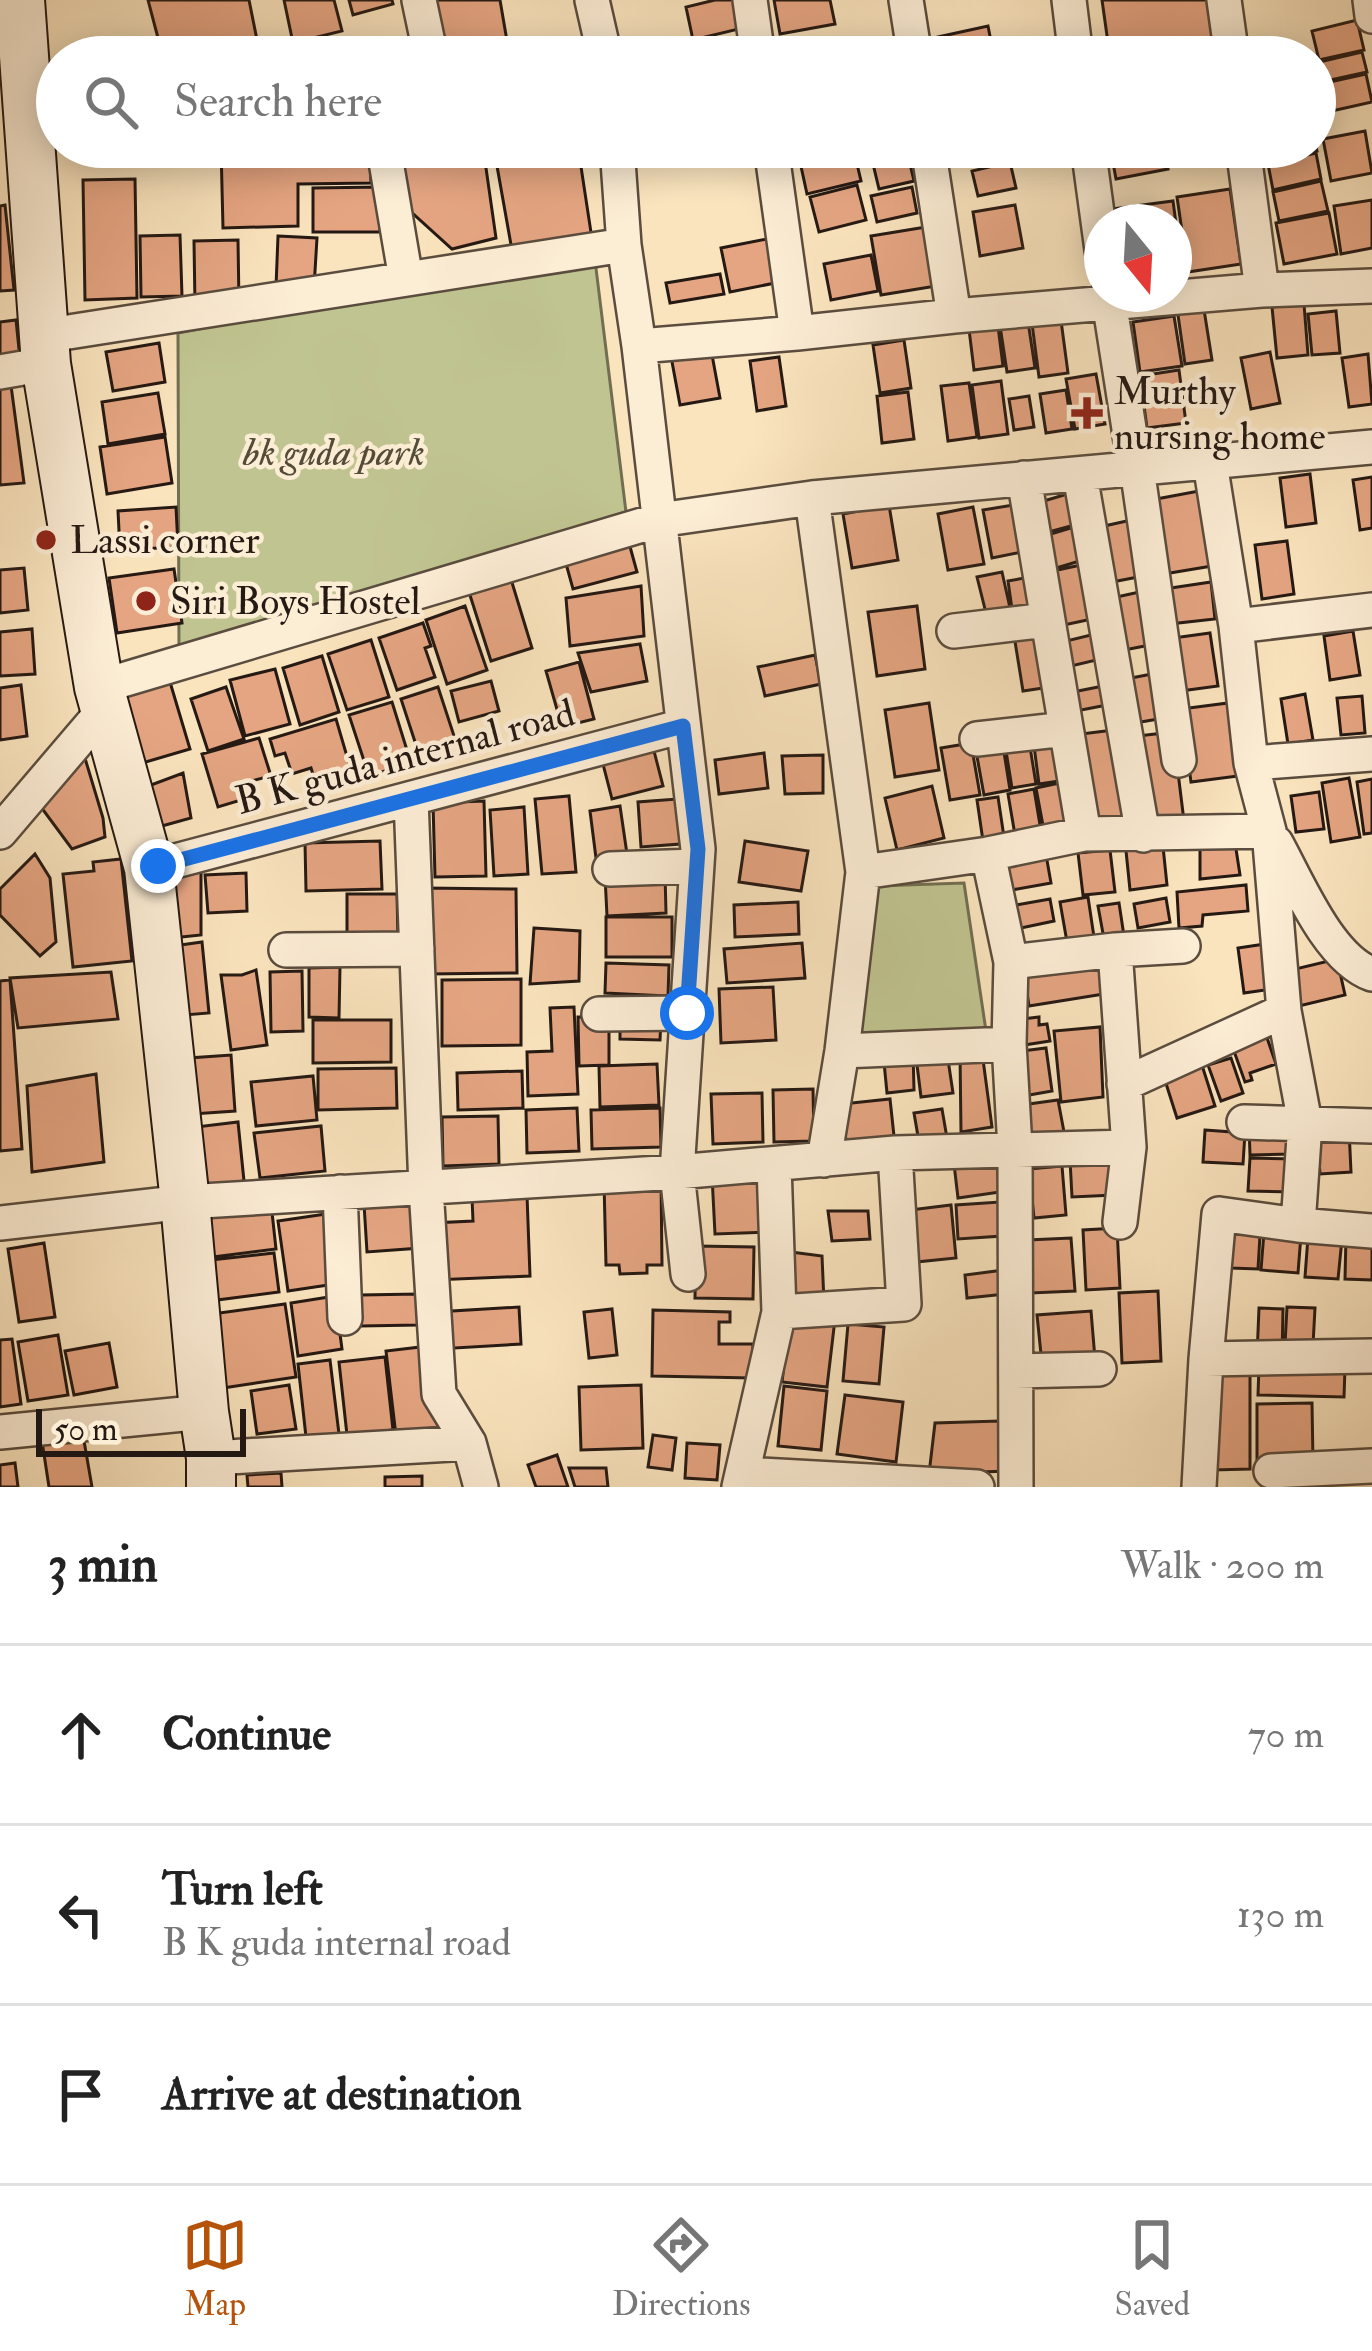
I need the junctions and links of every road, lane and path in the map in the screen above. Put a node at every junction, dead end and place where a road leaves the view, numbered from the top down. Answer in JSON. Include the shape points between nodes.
{"nodes":[{"id":1,"x":20,"y":0,"type":"edge"},
{"id":2,"x":419,"y":0,"type":"edge"},
{"id":3,"x":592,"y":0,"type":"edge"},
{"id":4,"x":750,"y":0,"type":"edge"},
{"id":5,"x":906,"y":0,"type":"edge"},
{"id":6,"x":1069,"y":0,"type":"edge"},
{"id":7,"x":1224,"y":0,"type":"edge"},
{"id":8,"x":1370,"y":0,"type":"edge"},
{"id":9,"x":1372,"y":16,"type":"edge"},
{"id":10,"x":427,"y":36,"type":"edge"},
{"id":11,"x":600,"y":36,"type":"edge"},
{"id":12,"x":755,"y":36,"type":"edge"},
{"id":13,"x":912,"y":36,"type":"edge"},
{"id":14,"x":1073,"y":36,"type":"edge"},
{"id":15,"x":1229,"y":36,"type":"edge"},
{"id":16,"x":387,"y":168,"type":"edge"},
{"id":17,"x":618,"y":168,"type":"edge"},
{"id":18,"x":774,"y":168,"type":"edge"},
{"id":19,"x":931,"y":168,"type":"edge"},
{"id":20,"x":1091,"y":168,"type":"edge"},
{"id":21,"x":1246,"y":168,"type":"edge"},
{"id":22,"x":1096,"y":204,"type":"edge"},
{"id":23,"x":624,"y":245,"type":"junction"},
{"id":24,"x":406,"y":279,"type":"junction"},
{"id":25,"x":1372,"y":286,"type":"edge"},
{"id":26,"x":1262,"y":290,"type":"junction"},
{"id":27,"x":1192,"y":294,"type":"edge"},
{"id":28,"x":1084,"y":302,"type":"edge"},
{"id":29,"x":1110,"y":312,"type":"edge"},
{"id":30,"x":954,"y":316,"type":"junction"},
{"id":31,"x":797,"y":333,"type":"junction"},
{"id":32,"x":639,"y":346,"type":"junction"},
{"id":33,"x":30,"y":357,"type":"edge"},
{"id":34,"x":1372,"y":448,"type":"edge"},
{"id":35,"x":1210,"y":464,"type":"junction"},
{"id":36,"x":1136,"y":468,"type":"junction"},
{"id":37,"x":1080,"y":475,"type":"junction"},
{"id":38,"x":1024,"y":478,"type":"junction"},
{"id":39,"x":812,"y":498,"type":"junction"},
{"id":40,"x":659,"y":520,"type":"junction"},
{"id":41,"x":1372,"y":610,"type":"edge"},
{"id":42,"x":1047,"y":620,"type":"junction"},
{"id":43,"x":1236,"y":626,"type":"junction"},
{"id":44,"x":954,"y":631,"type":"dead end"},
{"id":45,"x":101,"y":699,"type":"junction"},
{"id":46,"x":683,"y":726,"type":"junction"},
{"id":47,"x":1066,"y":729,"type":"junction"},
{"id":48,"x":977,"y":739,"type":"dead end"},
{"id":49,"x":1372,"y":754,"type":"edge"},
{"id":50,"x":1179,"y":760,"type":"dead end"},
{"id":51,"x":1251,"y":763,"type":"junction"},
{"id":52,"x":410,"y":799,"type":"junction"},
{"id":53,"x":0,"y":832,"type":"edge"},
{"id":54,"x":1269,"y":832,"type":"junction"},
{"id":55,"x":1084,"y":835,"type":"junction"},
{"id":56,"x":1143,"y":835,"type":"junction"},
{"id":57,"x":988,"y":854,"type":"junction"},
{"id":58,"x":696,"y":866,"type":"junction"},
{"id":59,"x":149,"y":868,"type":"junction"},
{"id":60,"x":610,"y":869,"type":"dead end"},
{"id":61,"x":863,"y":872,"type":"junction"},
{"id":62,"x":1183,"y":946,"type":"dead end"},
{"id":63,"x":286,"y":950,"type":"dead end"},
{"id":64,"x":417,"y":950,"type":"junction"},
{"id":65,"x":1115,"y":950,"type":"junction"},
{"id":66,"x":1011,"y":962,"type":"junction"},
{"id":67,"x":1372,"y":974,"type":"edge"},
{"id":68,"x":1284,"y":1011,"type":"junction"},
{"id":69,"x":687,"y":1013,"type":"junction"},
{"id":70,"x":599,"y":1014,"type":"dead end"},
{"id":71,"x":1009,"y":1044,"type":"junction"},
{"id":72,"x":842,"y":1051,"type":"junction"},
{"id":73,"x":1124,"y":1084,"type":"junction"},
{"id":74,"x":1244,"y":1121,"type":"dead end"},
{"id":75,"x":1306,"y":1124,"type":"junction"},
{"id":76,"x":1372,"y":1126,"type":"edge"},
{"id":77,"x":1130,"y":1147,"type":"junction"},
{"id":78,"x":1015,"y":1148,"type":"junction"},
{"id":79,"x":896,"y":1154,"type":"junction"},
{"id":80,"x":824,"y":1160,"type":"junction"},
{"id":81,"x":774,"y":1165,"type":"junction"},
{"id":82,"x":677,"y":1172,"type":"junction"},
{"id":83,"x":426,"y":1188,"type":"junction"},
{"id":84,"x":340,"y":1192,"type":"junction"},
{"id":85,"x":185,"y":1202,"type":"junction"},
{"id":86,"x":1120,"y":1222,"type":"dead end"},
{"id":87,"x":0,"y":1223,"type":"edge"},
{"id":88,"x":1298,"y":1225,"type":"junction"},
{"id":89,"x":1372,"y":1231,"type":"edge"},
{"id":90,"x":688,"y":1274,"type":"dead end"},
{"id":91,"x":778,"y":1312,"type":"junction"},
{"id":92,"x":345,"y":1318,"type":"dead end"},
{"id":93,"x":1372,"y":1356,"type":"edge"},
{"id":94,"x":1206,"y":1359,"type":"junction"},
{"id":95,"x":1099,"y":1369,"type":"dead end"},
{"id":96,"x":1016,"y":1371,"type":"junction"},
{"id":97,"x":0,"y":1432,"type":"edge"},
{"id":98,"x":469,"y":1443,"type":"junction"},
{"id":99,"x":208,"y":1452,"type":"edge"},
{"id":100,"x":1372,"y":1466,"type":"edge"},
{"id":101,"x":1270,"y":1471,"type":"dead end"},
{"id":102,"x":742,"y":1480,"type":"edge"},
{"id":103,"x":481,"y":1487,"type":"edge"},
{"id":104,"x":977,"y":1487,"type":"edge"},
{"id":105,"x":1016,"y":1487,"type":"edge"},
{"id":106,"x":1198,"y":1487,"type":"edge"}],
"edges":[{"from":1,"to":33,"type":"street"},
{"from":2,"to":10,"type":"street"},
{"from":3,"to":11,"type":"street"},
{"from":4,"to":12,"type":"street"},
{"from":5,"to":13,"type":"street"},
{"from":6,"to":14,"type":"street"},
{"from":7,"to":15,"type":"street"},
{"from":8,"to":9,"type":"street"},
{"from":16,"to":24,"type":"street"},
{"from":17,"to":23,"type":"street"},
{"from":18,"to":31,"type":"street"},
{"from":19,"to":30,"type":"street"},
{"from":20,"to":22,"type":"street"},
{"from":21,"to":26,"type":"street"},
{"from":23,"to":24,"type":"street"},
{"from":23,"to":32,"type":"street"},
{"from":24,"to":33,"type":"street"},
{"from":25,"to":26,"type":"street"},
{"from":26,"to":27,"type":"street"},
{"from":28,"to":30,"type":"street"},
{"from":29,"to":36,"type":"street"},
{"from":30,"to":31,"type":"street"},
{"from":31,"to":32,"type":"street"},
{"from":32,"to":40,"type":"street"},
{"from":33,"to":45,"type":"street"},
{"from":34,"to":35,"type":"street"},
{"from":35,"to":36,"type":"street"},
{"from":35,"to":43,"type":"street"},
{"from":36,"to":37,"type":"street"},
{"from":36,"to":50,"type":"street"},
{"from":37,"to":38,"type":"street"},
{"from":37,"to":56,"type":"street"},
{"from":38,"to":39,"type":"street"},
{"from":38,"to":42,"type":"street"},
{"from":39,"to":40,"type":"street"},
{"from":39,"to":61,"type":"street"},
{"from":40,"to":45,"type":"street"},
{"from":40,"to":46,"type":"street"},
{"from":41,"to":43,"type":"street"},
{"from":42,"to":44,"type":"street"},
{"from":42,"to":47,"type":"street"},
{"from":43,"to":51,"type":"street"},
{"from":45,"to":53,"type":"street"},
{"from":45,"to":59,"type":"street"},
{"from":46,"to":52,"type":"street","name":"B K guda internal road"},
{"from":46,"to":58,"type":"street"},
{"from":47,"to":48,"type":"street"},
{"from":47,"to":55,"type":"street"},
{"from":49,"to":51,"type":"street"},
{"from":51,"to":54,"type":"street"},
{"from":52,"to":59,"type":"street","name":"B K guda internal road"},
{"from":52,"to":64,"type":"street"},
{"from":54,"to":56,"type":"street"},
{"from":54,"to":67,"type":"street","via":[[1336,949]]},
{"from":54,"to":68,"type":"street"},
{"from":55,"to":56,"type":"street"},
{"from":55,"to":57,"type":"street"},
{"from":57,"to":61,"type":"street"},
{"from":57,"to":66,"type":"street"},
{"from":58,"to":60,"type":"street"},
{"from":58,"to":69,"type":"street"},
{"from":59,"to":85,"type":"street"},
{"from":61,"to":72,"type":"street"},
{"from":62,"to":65,"type":"street"},
{"from":63,"to":64,"type":"street"},
{"from":64,"to":83,"type":"street"},
{"from":65,"to":66,"type":"street"},
{"from":65,"to":73,"type":"street"},
{"from":66,"to":71,"type":"street"},
{"from":68,"to":73,"type":"street"},
{"from":68,"to":75,"type":"street"},
{"from":69,"to":70,"type":"street"},
{"from":69,"to":82,"type":"street"},
{"from":71,"to":72,"type":"street"},
{"from":71,"to":78,"type":"street"},
{"from":72,"to":80,"type":"street"},
{"from":73,"to":77,"type":"street"},
{"from":74,"to":75,"type":"street"},
{"from":75,"to":76,"type":"street"},
{"from":75,"to":88,"type":"street"},
{"from":77,"to":78,"type":"street"},
{"from":77,"to":86,"type":"street"},
{"from":78,"to":79,"type":"street"},
{"from":78,"to":96,"type":"street"},
{"from":79,"to":80,"type":"street"},
{"from":79,"to":91,"type":"street","via":[[904,1304]]},
{"from":80,"to":81,"type":"street"},
{"from":81,"to":82,"type":"street"},
{"from":81,"to":91,"type":"street"},
{"from":82,"to":83,"type":"street"},
{"from":82,"to":90,"type":"street"},
{"from":83,"to":84,"type":"street"},
{"from":83,"to":98,"type":"street","via":[[439,1394]]},
{"from":84,"to":85,"type":"street"},
{"from":84,"to":92,"type":"street"},
{"from":85,"to":87,"type":"street"},
{"from":85,"to":99,"type":"street"},
{"from":88,"to":89,"type":"street"},
{"from":88,"to":94,"type":"street","via":[[1220,1214]]},
{"from":91,"to":102,"type":"street"},
{"from":93,"to":94,"type":"street"},
{"from":94,"to":106,"type":"street"},
{"from":95,"to":96,"type":"street"},
{"from":96,"to":105,"type":"street"},
{"from":97,"to":99,"type":"street"},
{"from":98,"to":99,"type":"street"},
{"from":98,"to":103,"type":"street"},
{"from":100,"to":101,"type":"street"},
{"from":102,"to":104,"type":"street"}]}
